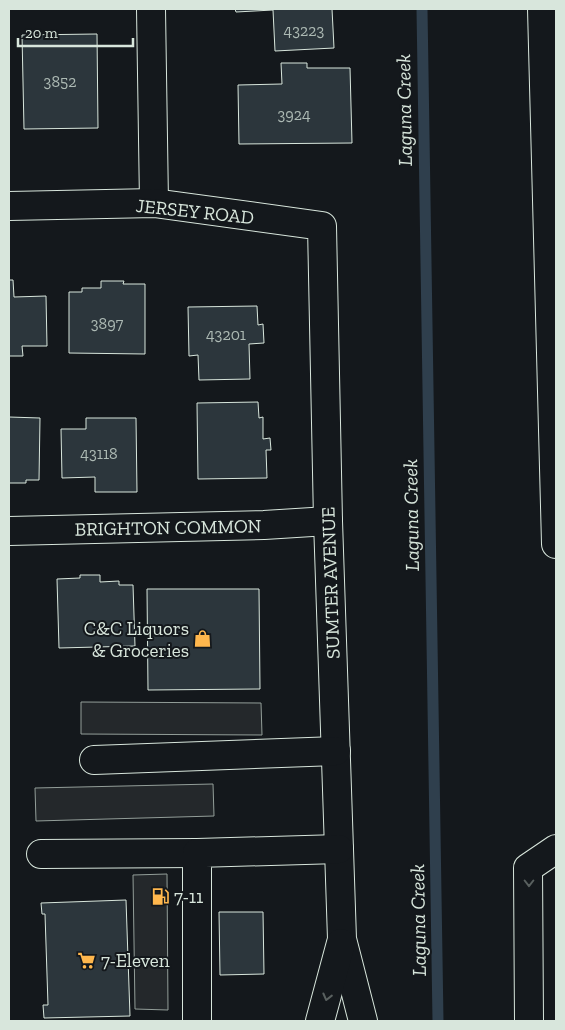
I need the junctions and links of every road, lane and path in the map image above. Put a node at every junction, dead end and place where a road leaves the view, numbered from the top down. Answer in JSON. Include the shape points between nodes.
{"nodes":[{"id":1,"x":151,"y":9,"type":"edge"},
{"id":2,"x":542,"y":9,"type":"edge"},
{"id":3,"x":154,"y":203,"type":"junction"},
{"id":4,"x":9,"y":206,"type":"edge"},
{"id":5,"x":322,"y":226,"type":"joint"},
{"id":6,"x":328,"y":521,"type":"junction"},
{"id":7,"x":9,"y":531,"type":"edge"},
{"id":8,"x":556,"y":544,"type":"edge"},
{"id":9,"x":336,"y":751,"type":"junction"},
{"id":10,"x":94,"y":760,"type":"dead end"},
{"id":11,"x":339,"y":849,"type":"junction"},
{"id":12,"x":556,"y":850,"type":"edge"},
{"id":13,"x":41,"y":854,"type":"dead end"},
{"id":14,"x":197,"y":854,"type":"junction"},
{"id":15,"x":342,"y":939,"type":"junction"},
{"id":16,"x":197,"y":1021,"type":"edge"},
{"id":17,"x":320,"y":1021,"type":"edge"},
{"id":18,"x":363,"y":1021,"type":"edge"},
{"id":19,"x":529,"y":1021,"type":"edge"}],
"edges":[{"from":1,"to":3,"type":"street"},
{"from":2,"to":8,"type":"street"},
{"from":3,"to":4,"type":"street","name":"JERSEY ROAD"},
{"from":3,"to":5,"type":"street","name":"JERSEY ROAD"},
{"from":5,"to":6,"type":"street","name":"SUMTER AVENUE"},
{"from":6,"to":7,"type":"street","name":"BRIGHTON COMMON"},
{"from":6,"to":9,"type":"street","name":"SUMTER AVENUE"},
{"from":9,"to":10,"type":"street"},
{"from":9,"to":11,"type":"street","name":"SUMTER AVENUE"},
{"from":11,"to":14,"type":"street"},
{"from":11,"to":15,"type":"street","name":"SUMTER AVENUE"},
{"from":12,"to":19,"type":"street","one_way":true,"via":[[528,868]]},
{"from":13,"to":14,"type":"street"},
{"from":14,"to":16,"type":"street"},
{"from":15,"to":17,"type":"street","name":"SUMTER AVENUE","one_way":true},
{"from":15,"to":18,"type":"street","name":"SUMTER AVENUE"}]}
